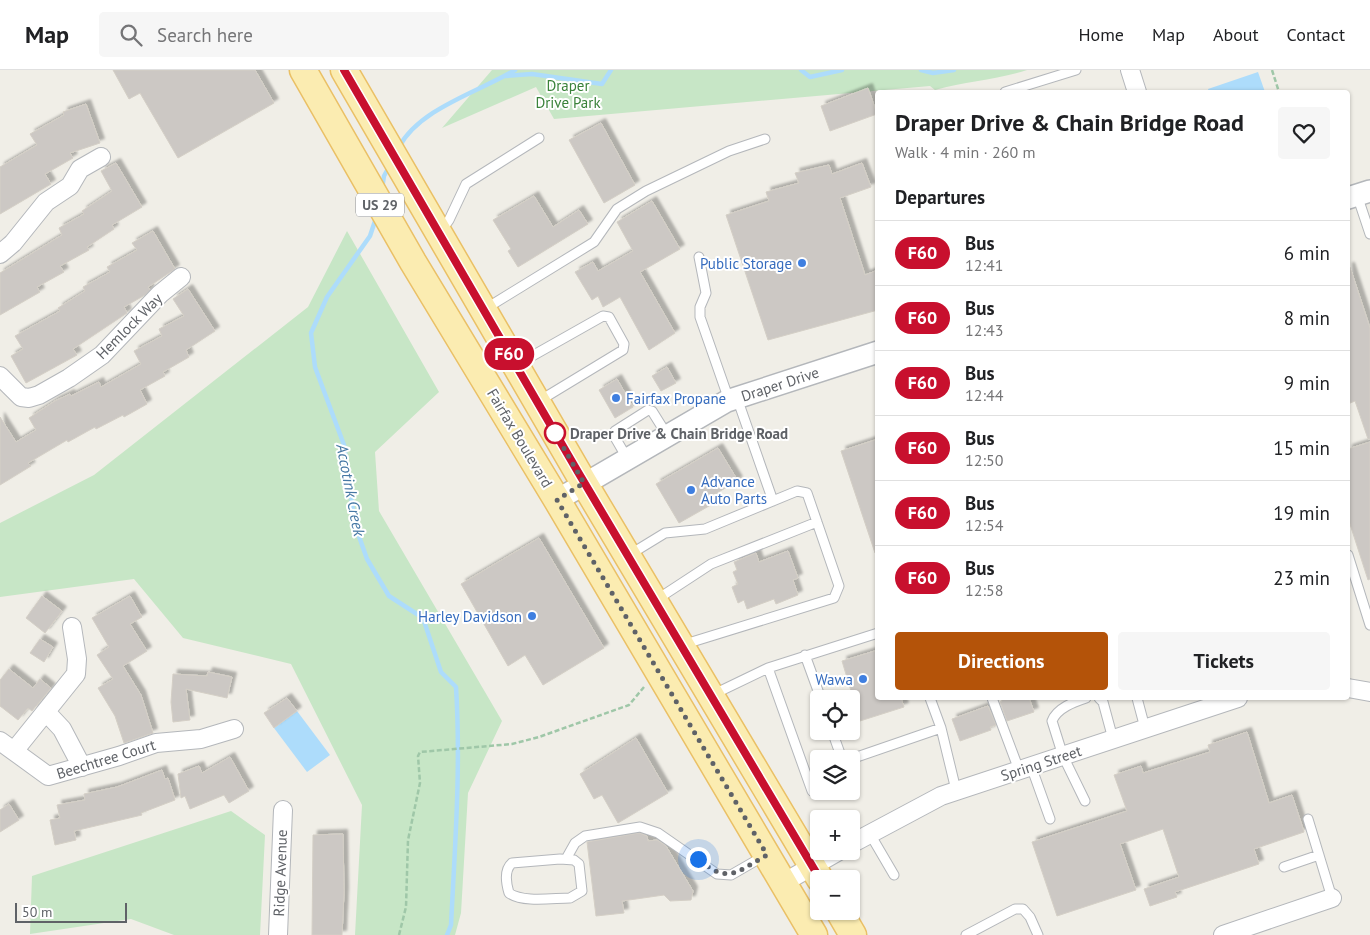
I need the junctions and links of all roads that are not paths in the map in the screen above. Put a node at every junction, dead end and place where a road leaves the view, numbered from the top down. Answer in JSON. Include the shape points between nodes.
{"nodes":[{"id":1,"x":303,"y":70,"type":"edge"},
{"id":2,"x":344,"y":70,"type":"edge"},
{"id":3,"x":1076,"y":70,"type":"edge"},
{"id":4,"x":1130,"y":70,"type":"edge"},
{"id":5,"x":1012,"y":90,"type":"edge"},
{"id":6,"x":1137,"y":90,"type":"edge"},
{"id":7,"x":358,"y":128,"type":"junction"},
{"id":8,"x":539,"y":138,"type":"dead end"},
{"id":9,"x":765,"y":139,"type":"dead end"},
{"id":10,"x":101,"y":157,"type":"dead end"},
{"id":11,"x":1358,"y":195,"type":"edge"},
{"id":12,"x":434,"y":227,"type":"junction"},
{"id":13,"x":1370,"y":234,"type":"edge"},
{"id":14,"x":0,"y":254,"type":"edge"},
{"id":15,"x":699,"y":257,"type":"dead end"},
{"id":16,"x":181,"y":277,"type":"dead end"},
{"id":17,"x":483,"y":310,"type":"junction"},
{"id":18,"x":875,"y":353,"type":"edge"},
{"id":19,"x":516,"y":366,"type":"junction"},
{"id":20,"x":0,"y":376,"type":"edge"},
{"id":21,"x":733,"y":399,"type":"junction"},
{"id":22,"x":537,"y":402,"type":"junction"},
{"id":23,"x":667,"y":435,"type":"junction"},
{"id":24,"x":627,"y":458,"type":"junction"},
{"id":25,"x":584,"y":483,"type":"junction"},
{"id":26,"x":557,"y":500,"type":"junction"},
{"id":27,"x":773,"y":501,"type":"junction"},
{"id":28,"x":817,"y":522,"type":"junction"},
{"id":29,"x":628,"y":555,"type":"junction"},
{"id":30,"x":1350,"y":561,"type":"edge"},
{"id":31,"x":662,"y":596,"type":"junction"},
{"id":32,"x":1370,"y":625,"type":"edge"},
{"id":33,"x":72,"y":627,"type":"dead end"},
{"id":34,"x":875,"y":634,"type":"edge"},
{"id":35,"x":682,"y":645,"type":"junction"},
{"id":36,"x":805,"y":655,"type":"junction"},
{"id":37,"x":768,"y":668,"type":"junction"},
{"id":38,"x":785,"y":684,"type":"dead end"},
{"id":39,"x":1350,"y":687,"type":"edge"},
{"id":40,"x":775,"y":688,"type":"junction"},
{"id":41,"x":814,"y":690,"type":"edge"},
{"id":42,"x":1370,"y":692,"type":"edge"},
{"id":43,"x":712,"y":695,"type":"junction"},
{"id":44,"x":931,"y":700,"type":"edge"},
{"id":45,"x":993,"y":700,"type":"edge"},
{"id":46,"x":1081,"y":700,"type":"edge"},
{"id":47,"x":1101,"y":700,"type":"edge"},
{"id":48,"x":1138,"y":700,"type":"edge"},
{"id":49,"x":1224,"y":700,"type":"edge"},
{"id":50,"x":1211,"y":702,"type":"edge"},
{"id":51,"x":792,"y":705,"type":"dead end"},
{"id":52,"x":782,"y":708,"type":"junction"},
{"id":53,"x":47,"y":713,"type":"junction"},
{"id":54,"x":941,"y":728,"type":"junction"},
{"id":55,"x":1145,"y":728,"type":"junction"},
{"id":56,"x":234,"y":729,"type":"dead end"},
{"id":57,"x":1113,"y":739,"type":"junction"},
{"id":58,"x":7,"y":746,"type":"edge"},
{"id":59,"x":860,"y":756,"type":"edge"},
{"id":60,"x":1063,"y":756,"type":"junction"},
{"id":61,"x":82,"y":767,"type":"junction"},
{"id":62,"x":1025,"y":768,"type":"junction"},
{"id":63,"x":810,"y":778,"type":"edge"},
{"id":64,"x":956,"y":790,"type":"junction"},
{"id":65,"x":1085,"y":801,"type":"dead end"},
{"id":66,"x":283,"y":810,"type":"dead end"},
{"id":67,"x":1050,"y":819,"type":"dead end"},
{"id":68,"x":1308,"y":819,"type":"dead end"},
{"id":69,"x":870,"y":834,"type":"junction"},
{"id":70,"x":860,"y":839,"type":"edge"},
{"id":71,"x":767,"y":855,"type":"junction"},
{"id":72,"x":1319,"y":855,"type":"junction"},
{"id":73,"x":566,"y":859,"type":"junction"},
{"id":74,"x":829,"y":860,"type":"edge"},
{"id":75,"x":1284,"y":867,"type":"dead end"},
{"id":76,"x":815,"y":870,"type":"edge"},
{"id":77,"x":818,"y":870,"type":"edge"},
{"id":78,"x":810,"y":874,"type":"edge"},
{"id":79,"x":894,"y":875,"type":"dead end"},
{"id":80,"x":783,"y":883,"type":"junction"},
{"id":81,"x":1332,"y":898,"type":"joint"},
{"id":82,"x":844,"y":920,"type":"edge"},
{"id":83,"x":278,"y":935,"type":"edge"},
{"id":84,"x":814,"y":935,"type":"edge"},
{"id":85,"x":853,"y":935,"type":"edge"},
{"id":86,"x":966,"y":935,"type":"edge"},
{"id":87,"x":1038,"y":935,"type":"edge"},
{"id":88,"x":1223,"y":935,"type":"edge"}],
"edges":[{"from":1,"to":7,"type":"main road","via":[[327,111],[352,117]]},
{"from":2,"to":7,"type":"main road","name":"Fairfax Boulevard","number":"US 29"},
{"from":3,"to":5,"type":"lane"},
{"from":4,"to":6,"type":"street"},
{"from":7,"to":12,"type":"main road"},
{"from":7,"to":26,"type":"main road","name":"Fairfax Boulevard","number":"US 29","via":[[413,262]]},
{"from":8,"to":12,"type":"lane","via":[[466,184],[449,220]]},
{"from":9,"to":17,"type":"lane","via":[[729,151],[617,209],[594,242]]},
{"from":10,"to":14,"type":"street","via":[[80,169],[70,186],[46,202]]},
{"from":11,"to":13,"type":"lane"},
{"from":12,"to":17,"type":"main road"},
{"from":15,"to":21,"type":"lane","via":[[706,293],[700,307],[700,318]]},
{"from":16,"to":20,"type":"street","name":"Hemlock Way","via":[[160,294],[102,355],[39,395],[21,398]]},
{"from":17,"to":19,"type":"main road"},
{"from":18,"to":21,"type":"street","name":"Draper Drive"},
{"from":19,"to":22,"type":"main road"},
{"from":19,"to":22,"type":"lane","via":[[603,316],[609,317],[624,350]]},
{"from":21,"to":23,"type":"street","name":"Draper Drive"},
{"from":21,"to":27,"type":"lane"},
{"from":22,"to":25,"type":"main road"},
{"from":23,"to":24,"type":"street","name":"Draper Drive"},
{"from":23,"to":24,"type":"lane","via":[[652,411],[648,410],[613,434]]},
{"from":24,"to":25,"type":"street","name":"Draper Drive"},
{"from":25,"to":26,"type":"street","name":"Draper Drive"},
{"from":25,"to":29,"type":"main road"},
{"from":26,"to":71,"type":"main road","name":"Fairfax Boulevard","number":"US 29"},
{"from":27,"to":28,"type":"lane","via":[[797,491],[807,493]]},
{"from":27,"to":29,"type":"lane","via":[[705,529],[665,532]]},
{"from":28,"to":31,"type":"lane","via":[[711,564]]},
{"from":28,"to":35,"type":"lane","via":[[839,586],[834,598]]},
{"from":29,"to":31,"type":"main road"},
{"from":30,"to":32,"type":"lane"},
{"from":31,"to":35,"type":"main road"},
{"from":33,"to":53,"type":"street","via":[[76,674]]},
{"from":34,"to":36,"type":"lane"},
{"from":35,"to":43,"type":"main road"},
{"from":36,"to":37,"type":"lane"},
{"from":36,"to":41,"type":"lane"},
{"from":37,"to":40,"type":"lane"},
{"from":37,"to":43,"type":"lane"},
{"from":38,"to":40,"type":"lane"},
{"from":39,"to":42,"type":"street"},
{"from":40,"to":52,"type":"lane"},
{"from":43,"to":76,"type":"main road"},
{"from":44,"to":54,"type":"lane"},
{"from":45,"to":62,"type":"lane"},
{"from":46,"to":60,"type":"lane","via":[[1069,705],[1052,721]]},
{"from":47,"to":57,"type":"lane"},
{"from":48,"to":55,"type":"lane"},
{"from":49,"to":50,"type":"street","name":"Spring Street"},
{"from":50,"to":55,"type":"street","name":"Spring Street"},
{"from":51,"to":52,"type":"lane"},
{"from":52,"to":63,"type":"lane","via":[[794,726]]},
{"from":53,"to":58,"type":"street"},
{"from":53,"to":61,"type":"street","via":[[62,729]]},
{"from":54,"to":59,"type":"lane"},
{"from":54,"to":64,"type":"lane"},
{"from":55,"to":57,"type":"street","name":"Spring Street"},
{"from":56,"to":61,"type":"street","name":"Beechtree Court","via":[[201,739],[156,742]]},
{"from":57,"to":60,"type":"street","name":"Spring Street"},
{"from":58,"to":61,"type":"street","name":"Beechtree Court","via":[[48,776]]},
{"from":60,"to":62,"type":"street","name":"Spring Street"},
{"from":60,"to":65,"type":"lane"},
{"from":62,"to":64,"type":"street","name":"Spring Street"},
{"from":62,"to":67,"type":"lane"},
{"from":64,"to":69,"type":"street","name":"Spring Street","via":[[920,805]]},
{"from":66,"to":83,"type":"street","name":"Ridge Avenue"},
{"from":68,"to":72,"type":"lane"},
{"from":69,"to":70,"type":"street","name":"Spring Street"},
{"from":69,"to":79,"type":"lane"},
{"from":71,"to":73,"type":"lane","via":[[731,875],[717,874],[658,833],[640,828],[585,836],[575,843]]},
{"from":71,"to":80,"type":"main road","name":"Fairfax Boulevard","number":"US 29"},
{"from":72,"to":75,"type":"lane"},
{"from":72,"to":81,"type":"lane"},
{"from":73,"to":73,"type":"lane","via":[[512,863],[507,875],[509,893],[524,898],[570,898],[577,895],[582,891],[581,870],[579,864]]},
{"from":74,"to":77,"type":"street"},
{"from":78,"to":80,"type":"street"},
{"from":80,"to":84,"type":"main road","name":"Fairfax Boulevard","number":"US 29"},
{"from":81,"to":88,"type":"street"},
{"from":82,"to":85,"type":"main road"},
{"from":86,"to":87,"type":"lane","via":[[1015,909],[1023,909]]}]}
